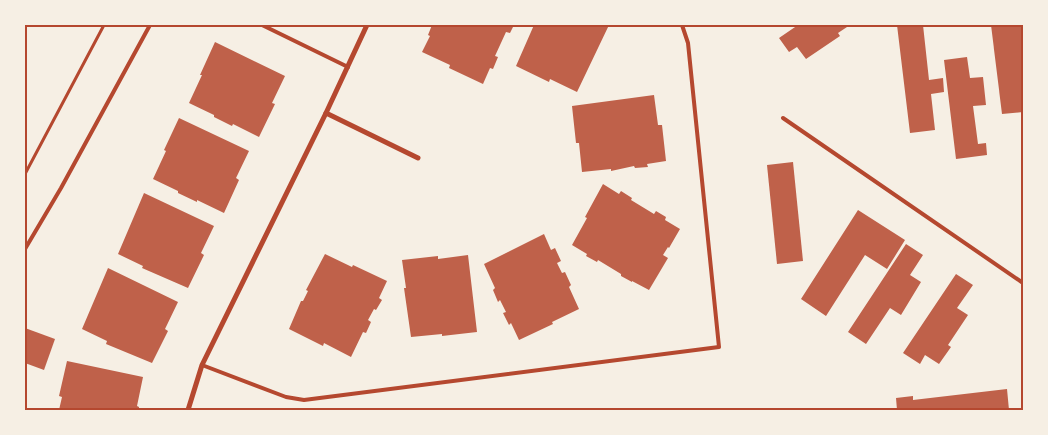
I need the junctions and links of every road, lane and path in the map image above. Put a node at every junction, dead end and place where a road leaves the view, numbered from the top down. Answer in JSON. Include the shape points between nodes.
{"nodes":[{"id":1,"x":104,"y":25,"type":"edge"},
{"id":2,"x":150,"y":25,"type":"edge"},
{"id":3,"x":262,"y":25,"type":"edge"},
{"id":4,"x":367,"y":25,"type":"edge"},
{"id":5,"x":682,"y":25,"type":"edge"},
{"id":6,"x":348,"y":66,"type":"junction"},
{"id":7,"x":326,"y":113,"type":"junction"},
{"id":8,"x":783,"y":118,"type":"dead end"},
{"id":9,"x":418,"y":158,"type":"dead end"},
{"id":10,"x":25,"y":174,"type":"edge"},
{"id":11,"x":25,"y":249,"type":"edge"},
{"id":12,"x":1023,"y":283,"type":"edge"},
{"id":13,"x":202,"y":364,"type":"junction"},
{"id":14,"x":188,"y":410,"type":"edge"}],
"edges":[{"from":1,"to":10,"type":"path"},
{"from":2,"to":11,"type":"lane"},
{"from":3,"to":6,"type":"lane"},
{"from":4,"to":6,"type":"street"},
{"from":5,"to":13,"type":"lane","via":[[688,43],[718,347],[304,400],[286,397]]},
{"from":6,"to":7,"type":"street"},
{"from":7,"to":9,"type":"street"},
{"from":7,"to":13,"type":"street"},
{"from":8,"to":12,"type":"lane"},
{"from":13,"to":14,"type":"street"}]}
